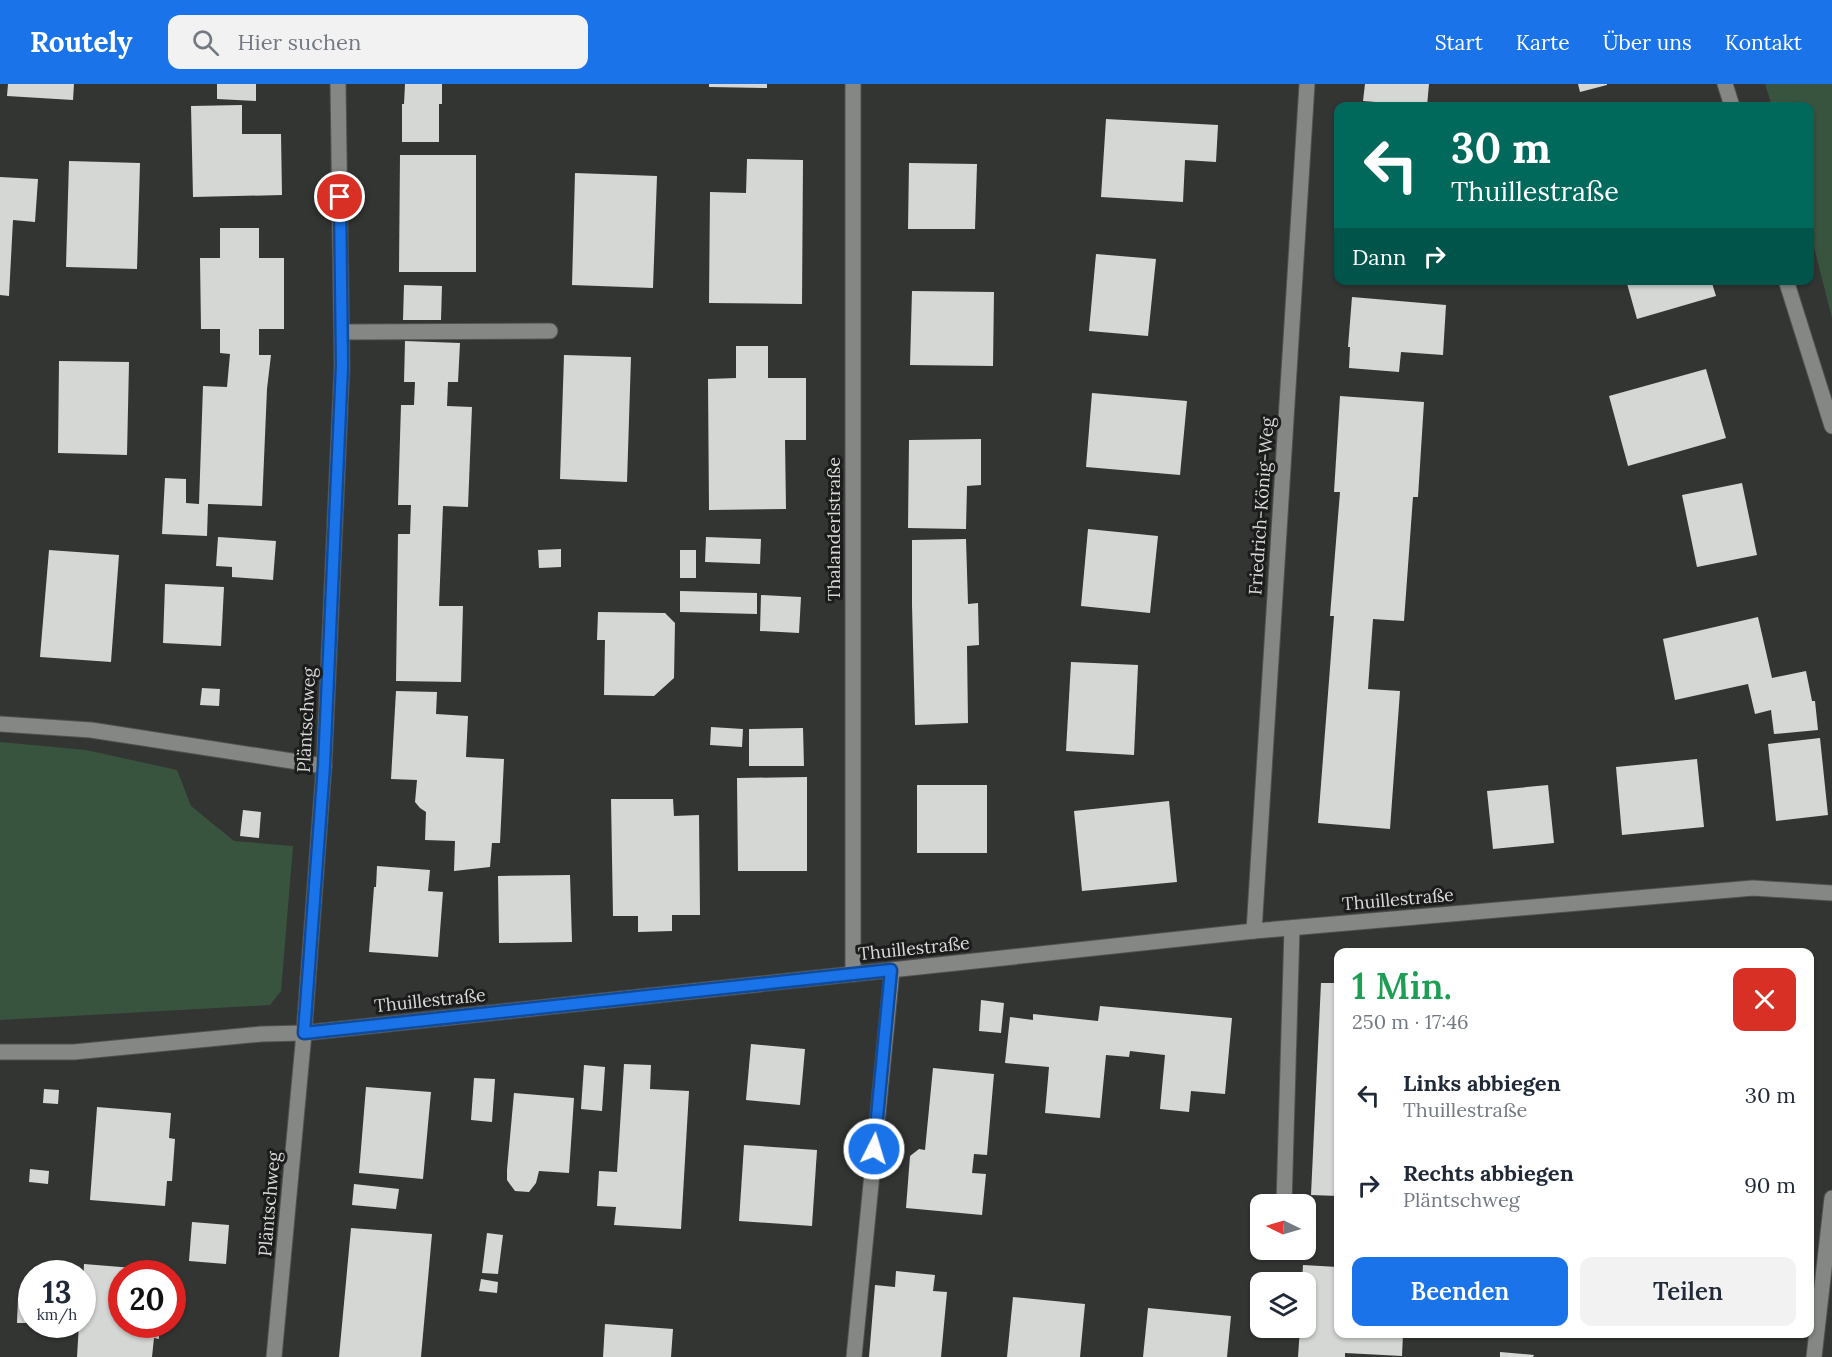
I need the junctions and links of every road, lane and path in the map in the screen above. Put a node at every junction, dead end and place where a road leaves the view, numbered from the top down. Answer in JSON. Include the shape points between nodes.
{"nodes":[{"id":1,"x":338,"y":84,"type":"edge"},
{"id":2,"x":853,"y":84,"type":"edge"},
{"id":3,"x":1307,"y":84,"type":"edge"},
{"id":4,"x":1725,"y":84,"type":"edge"},
{"id":5,"x":1731,"y":102,"type":"edge"},
{"id":6,"x":1788,"y":285,"type":"edge"},
{"id":7,"x":550,"y":331,"type":"dead end"},
{"id":8,"x":342,"y":332,"type":"junction"},
{"id":9,"x":1832,"y":426,"type":"edge"},
{"id":10,"x":0,"y":724,"type":"edge"},
{"id":11,"x":324,"y":766,"type":"junction"},
{"id":12,"x":1832,"y":893,"type":"edge"},
{"id":13,"x":1292,"y":928,"type":"junction"},
{"id":14,"x":1254,"y":931,"type":"junction"},
{"id":15,"x":891,"y":970,"type":"junction"},
{"id":16,"x":853,"y":974,"type":"junction"},
{"id":17,"x":304,"y":1033,"type":"junction"},
{"id":18,"x":0,"y":1053,"type":"edge"},
{"id":19,"x":1284,"y":1194,"type":"edge"},
{"id":20,"x":1832,"y":1198,"type":"edge"},
{"id":21,"x":274,"y":1357,"type":"edge"},
{"id":22,"x":854,"y":1357,"type":"edge"},
{"id":23,"x":1814,"y":1357,"type":"edge"}],
"edges":[{"from":1,"to":8,"type":"street","name":"Pläntschweg"},
{"from":2,"to":16,"type":"street","name":"Thalanderlstraße"},
{"from":3,"to":14,"type":"street","name":"Friedrich-König-Weg"},
{"from":4,"to":5,"type":"street"},
{"from":6,"to":9,"type":"street"},
{"from":7,"to":8,"type":"street"},
{"from":8,"to":11,"type":"street","name":"Pläntschweg"},
{"from":10,"to":11,"type":"street","via":[[91,730]]},
{"from":11,"to":17,"type":"street","name":"Pläntschweg"},
{"from":12,"to":13,"type":"street","name":"Thuillestraße","via":[[1753,888]]},
{"from":13,"to":14,"type":"street","name":"Thuillestraße"},
{"from":13,"to":19,"type":"street"},
{"from":14,"to":15,"type":"street","name":"Thuillestraße"},
{"from":15,"to":16,"type":"street","name":"Thuillestraße"},
{"from":15,"to":22,"type":"street"},
{"from":16,"to":17,"type":"street","name":"Thuillestraße"},
{"from":17,"to":18,"type":"street","name":"Thuillestraße","via":[[74,1052]]},
{"from":17,"to":21,"type":"street","name":"Pläntschweg"},
{"from":20,"to":23,"type":"street"}]}
